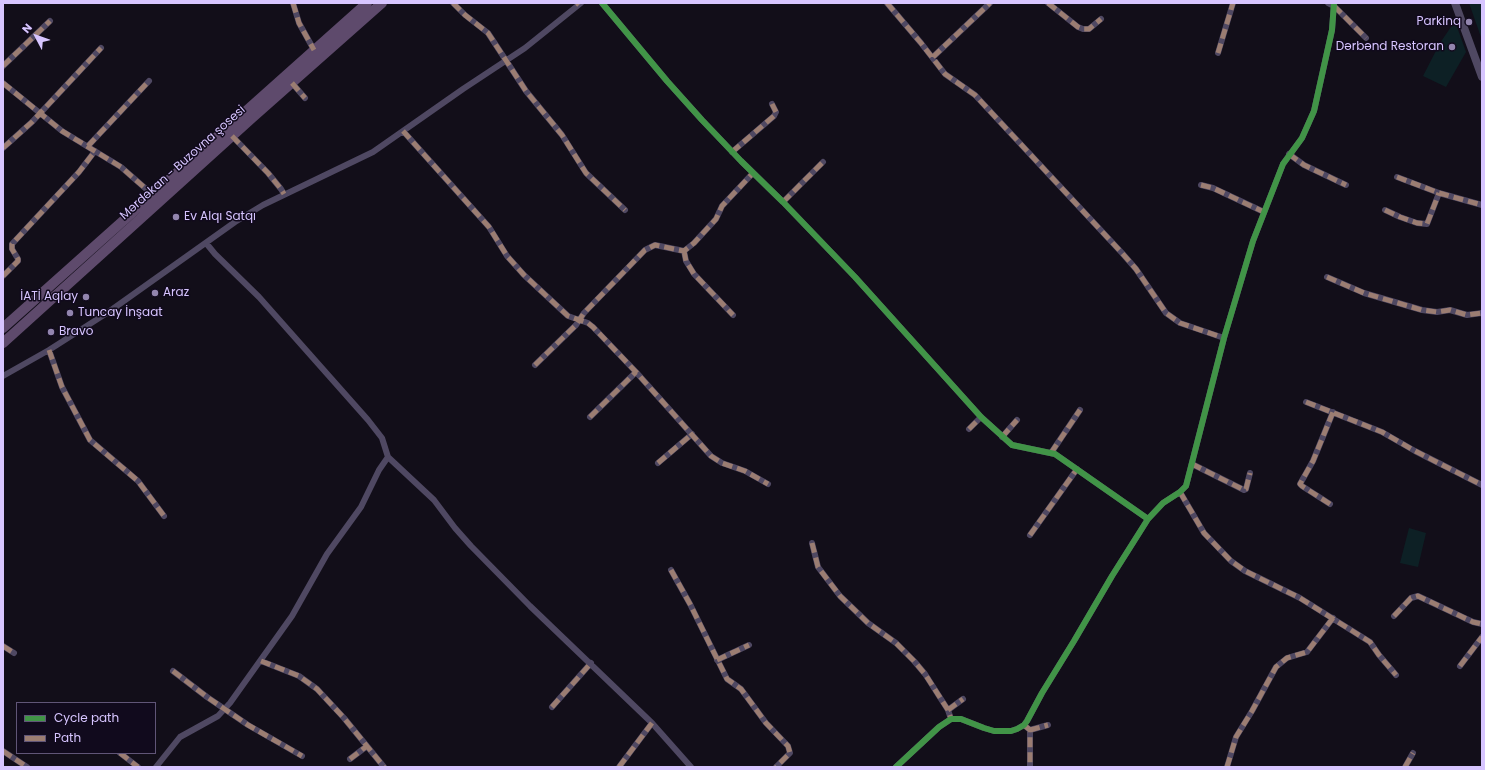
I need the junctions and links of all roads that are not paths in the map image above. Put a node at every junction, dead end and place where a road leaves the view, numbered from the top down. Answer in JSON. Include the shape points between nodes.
{"nodes":[{"id":1,"x":293,"y":3,"type":"edge"},
{"id":2,"x":367,"y":3,"type":"edge"},
{"id":3,"x":382,"y":3,"type":"edge"},
{"id":4,"x":453,"y":3,"type":"edge"},
{"id":5,"x":602,"y":3,"type":"edge"},
{"id":6,"x":887,"y":3,"type":"edge"},
{"id":7,"x":990,"y":3,"type":"edge"},
{"id":8,"x":1048,"y":3,"type":"edge"},
{"id":9,"x":1233,"y":3,"type":"edge"},
{"id":10,"x":1455,"y":3,"type":"edge"},
{"id":11,"x":579,"y":4,"type":"edge"},
{"id":12,"x":1332,"y":4,"type":"edge"},
{"id":13,"x":1101,"y":19,"type":"dead end"},
{"id":14,"x":50,"y":21,"type":"dead end"},
{"id":15,"x":1366,"y":38,"type":"dead end"},
{"id":16,"x":101,"y":48,"type":"dead end"},
{"id":17,"x":314,"y":50,"type":"junction"},
{"id":18,"x":1218,"y":53,"type":"dead end"},
{"id":19,"x":933,"y":57,"type":"junction"},
{"id":20,"x":506,"y":61,"type":"junction"},
{"id":21,"x":3,"y":66,"type":"edge"},
{"id":22,"x":1482,"y":77,"type":"edge"},
{"id":23,"x":149,"y":81,"type":"dead end"},
{"id":24,"x":3,"y":83,"type":"edge"},
{"id":25,"x":292,"y":83,"type":"junction"},
{"id":26,"x":305,"y":98,"type":"dead end"},
{"id":27,"x":772,"y":104,"type":"dead end"},
{"id":28,"x":40,"y":113,"type":"junction"},
{"id":29,"x":403,"y":131,"type":"junction"},
{"id":30,"x":232,"y":136,"type":"junction"},
{"id":31,"x":88,"y":146,"type":"junction"},
{"id":32,"x":3,"y":148,"type":"edge"},
{"id":33,"x":95,"y":151,"type":"junction"},
{"id":34,"x":732,"y":152,"type":"junction"},
{"id":35,"x":1289,"y":154,"type":"junction"},
{"id":36,"x":823,"y":162,"type":"dead end"},
{"id":37,"x":753,"y":172,"type":"junction"},
{"id":38,"x":1397,"y":177,"type":"dead end"},
{"id":39,"x":1201,"y":185,"type":"dead end"},
{"id":40,"x":1346,"y":185,"type":"dead end"},
{"id":41,"x":284,"y":194,"type":"junction"},
{"id":42,"x":1439,"y":194,"type":"junction"},
{"id":43,"x":153,"y":195,"type":"junction"},
{"id":44,"x":783,"y":202,"type":"junction"},
{"id":45,"x":1482,"y":204,"type":"edge"},
{"id":46,"x":625,"y":210,"type":"dead end"},
{"id":47,"x":1384,"y":210,"type":"dead end"},
{"id":48,"x":1264,"y":212,"type":"junction"},
{"id":49,"x":206,"y":244,"type":"junction"},
{"id":50,"x":684,"y":251,"type":"junction"},
{"id":51,"x":3,"y":276,"type":"edge"},
{"id":52,"x":1327,"y":277,"type":"dead end"},
{"id":53,"x":1482,"y":313,"type":"edge"},
{"id":54,"x":733,"y":315,"type":"dead end"},
{"id":55,"x":580,"y":319,"type":"junction"},
{"id":56,"x":3,"y":328,"type":"edge"},
{"id":57,"x":1224,"y":338,"type":"junction"},
{"id":58,"x":3,"y":343,"type":"edge"},
{"id":59,"x":49,"y":350,"type":"junction"},
{"id":60,"x":535,"y":365,"type":"dead end"},
{"id":61,"x":636,"y":372,"type":"junction"},
{"id":62,"x":3,"y":376,"type":"edge"},
{"id":63,"x":1306,"y":402,"type":"dead end"},
{"id":64,"x":1080,"y":410,"type":"dead end"},
{"id":65,"x":1333,"y":412,"type":"junction"},
{"id":66,"x":590,"y":417,"type":"dead end"},
{"id":67,"x":981,"y":417,"type":"junction"},
{"id":68,"x":1017,"y":420,"type":"dead end"},
{"id":69,"x":969,"y":429,"type":"dead end"},
{"id":70,"x":692,"y":434,"type":"junction"},
{"id":71,"x":1002,"y":437,"type":"junction"},
{"id":72,"x":1051,"y":453,"type":"junction"},
{"id":73,"x":388,"y":457,"type":"junction"},
{"id":74,"x":658,"y":463,"type":"dead end"},
{"id":75,"x":1192,"y":464,"type":"junction"},
{"id":76,"x":1077,"y":468,"type":"junction"},
{"id":77,"x":1250,"y":473,"type":"dead end"},
{"id":78,"x":768,"y":484,"type":"dead end"},
{"id":79,"x":1482,"y":485,"type":"edge"},
{"id":80,"x":1180,"y":492,"type":"junction"},
{"id":81,"x":1330,"y":504,"type":"dead end"},
{"id":82,"x":164,"y":516,"type":"dead end"},
{"id":83,"x":1148,"y":519,"type":"junction"},
{"id":84,"x":1030,"y":535,"type":"dead end"},
{"id":85,"x":812,"y":542,"type":"dead end"},
{"id":86,"x":671,"y":570,"type":"dead end"},
{"id":87,"x":1394,"y":616,"type":"dead end"},
{"id":88,"x":1333,"y":618,"type":"junction"},
{"id":89,"x":1482,"y":624,"type":"edge"},
{"id":90,"x":1482,"y":637,"type":"edge"},
{"id":91,"x":748,"y":645,"type":"dead end"},
{"id":92,"x":3,"y":646,"type":"edge"},
{"id":93,"x":14,"y":653,"type":"dead end"},
{"id":94,"x":717,"y":660,"type":"junction"},
{"id":95,"x":261,"y":661,"type":"junction"},
{"id":96,"x":591,"y":663,"type":"junction"},
{"id":97,"x":1460,"y":666,"type":"dead end"},
{"id":98,"x":173,"y":671,"type":"dead end"},
{"id":99,"x":1396,"y":675,"type":"dead end"},
{"id":100,"x":963,"y":699,"type":"dead end"},
{"id":101,"x":552,"y":707,"type":"dead end"},
{"id":102,"x":225,"y":710,"type":"junction"},
{"id":103,"x":948,"y":710,"type":"junction"},
{"id":104,"x":951,"y":719,"type":"junction"},
{"id":105,"x":652,"y":723,"type":"junction"},
{"id":106,"x":1024,"y":725,"type":"junction"},
{"id":107,"x":1048,"y":726,"type":"dead end"},
{"id":108,"x":1030,"y":730,"type":"junction"},
{"id":109,"x":367,"y":746,"type":"junction"},
{"id":110,"x":3,"y":750,"type":"edge"},
{"id":111,"x":1413,"y":753,"type":"dead end"},
{"id":112,"x":121,"y":754,"type":"edge"},
{"id":113,"x":302,"y":756,"type":"dead end"},
{"id":114,"x":350,"y":760,"type":"dead end"},
{"id":115,"x":27,"y":767,"type":"edge"},
{"id":116,"x":138,"y":767,"type":"edge"},
{"id":117,"x":156,"y":767,"type":"edge"},
{"id":118,"x":384,"y":767,"type":"edge"},
{"id":119,"x":619,"y":767,"type":"edge"},
{"id":120,"x":691,"y":767,"type":"edge"},
{"id":121,"x":776,"y":767,"type":"edge"},
{"id":122,"x":896,"y":767,"type":"edge"},
{"id":123,"x":1030,"y":767,"type":"edge"},
{"id":124,"x":1227,"y":767,"type":"edge"},
{"id":125,"x":1405,"y":767,"type":"edge"}],
"edges":[{"from":1,"to":17,"type":"street","via":[[299,23]]},
{"from":2,"to":17,"type":"main road","name":"Mərdəkan - Buzovna şosesi"},
{"from":3,"to":25,"type":"main road","name":"Mərdəkan - Buzovna şosesi"},
{"from":4,"to":20,"type":"street","via":[[488,33]]},
{"from":5,"to":34,"type":"street","via":[[666,81]]},
{"from":6,"to":19,"type":"street"},
{"from":7,"to":19,"type":"street"},
{"from":8,"to":13,"type":"street","via":[[1083,30],[1089,29]]},
{"from":9,"to":18,"type":"street"},
{"from":10,"to":22,"type":"street"},
{"from":11,"to":20,"type":"street"},
{"from":12,"to":15,"type":"street"},
{"from":12,"to":35,"type":"street","via":[[1332,30],[1316,106],[1304,134]]},
{"from":14,"to":21,"type":"street"},
{"from":16,"to":28,"type":"street"},
{"from":17,"to":43,"type":"main road","name":"Mərdəkan - Buzovna şosesi"},
{"from":19,"to":57,"type":"street","via":[[949,77],[975,95],[1122,253],[1166,313],[1180,323]]},
{"from":20,"to":29,"type":"street"},
{"from":20,"to":46,"type":"street","via":[[526,91],[562,135],[586,173]]},
{"from":23,"to":31,"type":"street"},
{"from":24,"to":28,"type":"street"},
{"from":25,"to":26,"type":"street"},
{"from":25,"to":30,"type":"main road","name":"Mərdəkan - Buzovna şosesi"},
{"from":27,"to":34,"type":"street","via":[[776,112],[774,116]]},
{"from":28,"to":31,"type":"street"},
{"from":28,"to":32,"type":"street"},
{"from":29,"to":41,"type":"street","via":[[364,157]]},
{"from":29,"to":55,"type":"street","via":[[489,227],[519,270],[568,316]]},
{"from":30,"to":41,"type":"street","via":[[268,173]]},
{"from":30,"to":58,"type":"main road","name":"Mərdəkan - Buzovna şosesi"},
{"from":31,"to":33,"type":"street"},
{"from":33,"to":43,"type":"street","via":[[121,167]]},
{"from":33,"to":51,"type":"street","via":[[79,172],[12,244],[18,261]]},
{"from":34,"to":37,"type":"street"},
{"from":35,"to":40,"type":"street","via":[[1298,162]]},
{"from":35,"to":48,"type":"street"},
{"from":36,"to":44,"type":"street"},
{"from":37,"to":44,"type":"street"},
{"from":37,"to":50,"type":"street","via":[[722,206],[716,219]]},
{"from":38,"to":42,"type":"street"},
{"from":39,"to":48,"type":"street"},
{"from":41,"to":49,"type":"street","via":[[249,213]]},
{"from":42,"to":45,"type":"street"},
{"from":42,"to":47,"type":"street","via":[[1427,224],[1417,223]]},
{"from":43,"to":56,"type":"main road","name":"Mərdəkan - Buzovna şosesi"},
{"from":44,"to":67,"type":"street","via":[[855,277]]},
{"from":48,"to":57,"type":"street"},
{"from":49,"to":59,"type":"street"},
{"from":49,"to":73,"type":"street","via":[[256,294],[368,420],[382,438]]},
{"from":50,"to":54,"type":"street","via":[[686,261],[694,274]]},
{"from":50,"to":55,"type":"street","via":[[655,245],[645,250]]},
{"from":52,"to":53,"type":"street","via":[[1364,293],[1422,310],[1450,310],[1467,315]]},
{"from":55,"to":60,"type":"street"},
{"from":55,"to":61,"type":"street","via":[[593,327]]},
{"from":57,"to":75,"type":"street"},
{"from":59,"to":62,"type":"street"},
{"from":59,"to":82,"type":"street","via":[[62,387],[90,440],[138,481]]},
{"from":61,"to":66,"type":"street"},
{"from":61,"to":70,"type":"street"},
{"from":63,"to":65,"type":"street"},
{"from":64,"to":72,"type":"street"},
{"from":65,"to":79,"type":"street","via":[[1382,432]]},
{"from":65,"to":81,"type":"street","via":[[1313,461],[1300,484]]},
{"from":67,"to":69,"type":"street"},
{"from":67,"to":71,"type":"street"},
{"from":68,"to":71,"type":"street"},
{"from":70,"to":74,"type":"street"},
{"from":70,"to":78,"type":"street","via":[[716,460],[745,471]]},
{"from":71,"to":72,"type":"street","via":[[1017,447]]},
{"from":72,"to":76,"type":"street"},
{"from":73,"to":95,"type":"street","via":[[355,516],[327,554],[295,610]]},
{"from":73,"to":96,"type":"street","via":[[434,500],[460,534],[530,606]]},
{"from":75,"to":77,"type":"street","via":[[1244,490]]},
{"from":75,"to":80,"type":"street","via":[[1186,486]]},
{"from":76,"to":83,"type":"street"},
{"from":76,"to":84,"type":"street"},
{"from":80,"to":83,"type":"street","via":[[1163,503]]},
{"from":80,"to":88,"type":"street","via":[[1204,533],[1231,561]]},
{"from":83,"to":106,"type":"street"},
{"from":85,"to":103,"type":"street","via":[[818,567],[840,596],[914,661]]},
{"from":86,"to":94,"type":"street"},
{"from":87,"to":89,"type":"street","via":[[1411,598],[1418,596]]},
{"from":88,"to":99,"type":"street","via":[[1370,642]]},
{"from":88,"to":124,"type":"street","via":[[1307,652],[1287,658],[1276,667],[1236,737]]},
{"from":90,"to":97,"type":"street"},
{"from":91,"to":94,"type":"street"},
{"from":92,"to":93,"type":"street"},
{"from":94,"to":121,"type":"street","via":[[727,679],[741,689],[766,723],[788,746],[790,753]]},
{"from":95,"to":102,"type":"street"},
{"from":95,"to":109,"type":"street","via":[[309,682]]},
{"from":96,"to":101,"type":"street"},
{"from":96,"to":105,"type":"street"},
{"from":98,"to":102,"type":"street"},
{"from":100,"to":103,"type":"street"},
{"from":102,"to":113,"type":"street"},
{"from":102,"to":117,"type":"street","via":[[180,737]]},
{"from":103,"to":104,"type":"street"},
{"from":104,"to":106,"type":"street","via":[[961,719],[994,731],[1011,731]]},
{"from":104,"to":122,"type":"street"},
{"from":105,"to":119,"type":"street"},
{"from":105,"to":120,"type":"street"},
{"from":106,"to":108,"type":"street"},
{"from":107,"to":108,"type":"street"},
{"from":108,"to":123,"type":"street"},
{"from":109,"to":114,"type":"street"},
{"from":109,"to":118,"type":"street"},
{"from":110,"to":115,"type":"street"},
{"from":111,"to":125,"type":"street"},
{"from":112,"to":116,"type":"street"}]}
